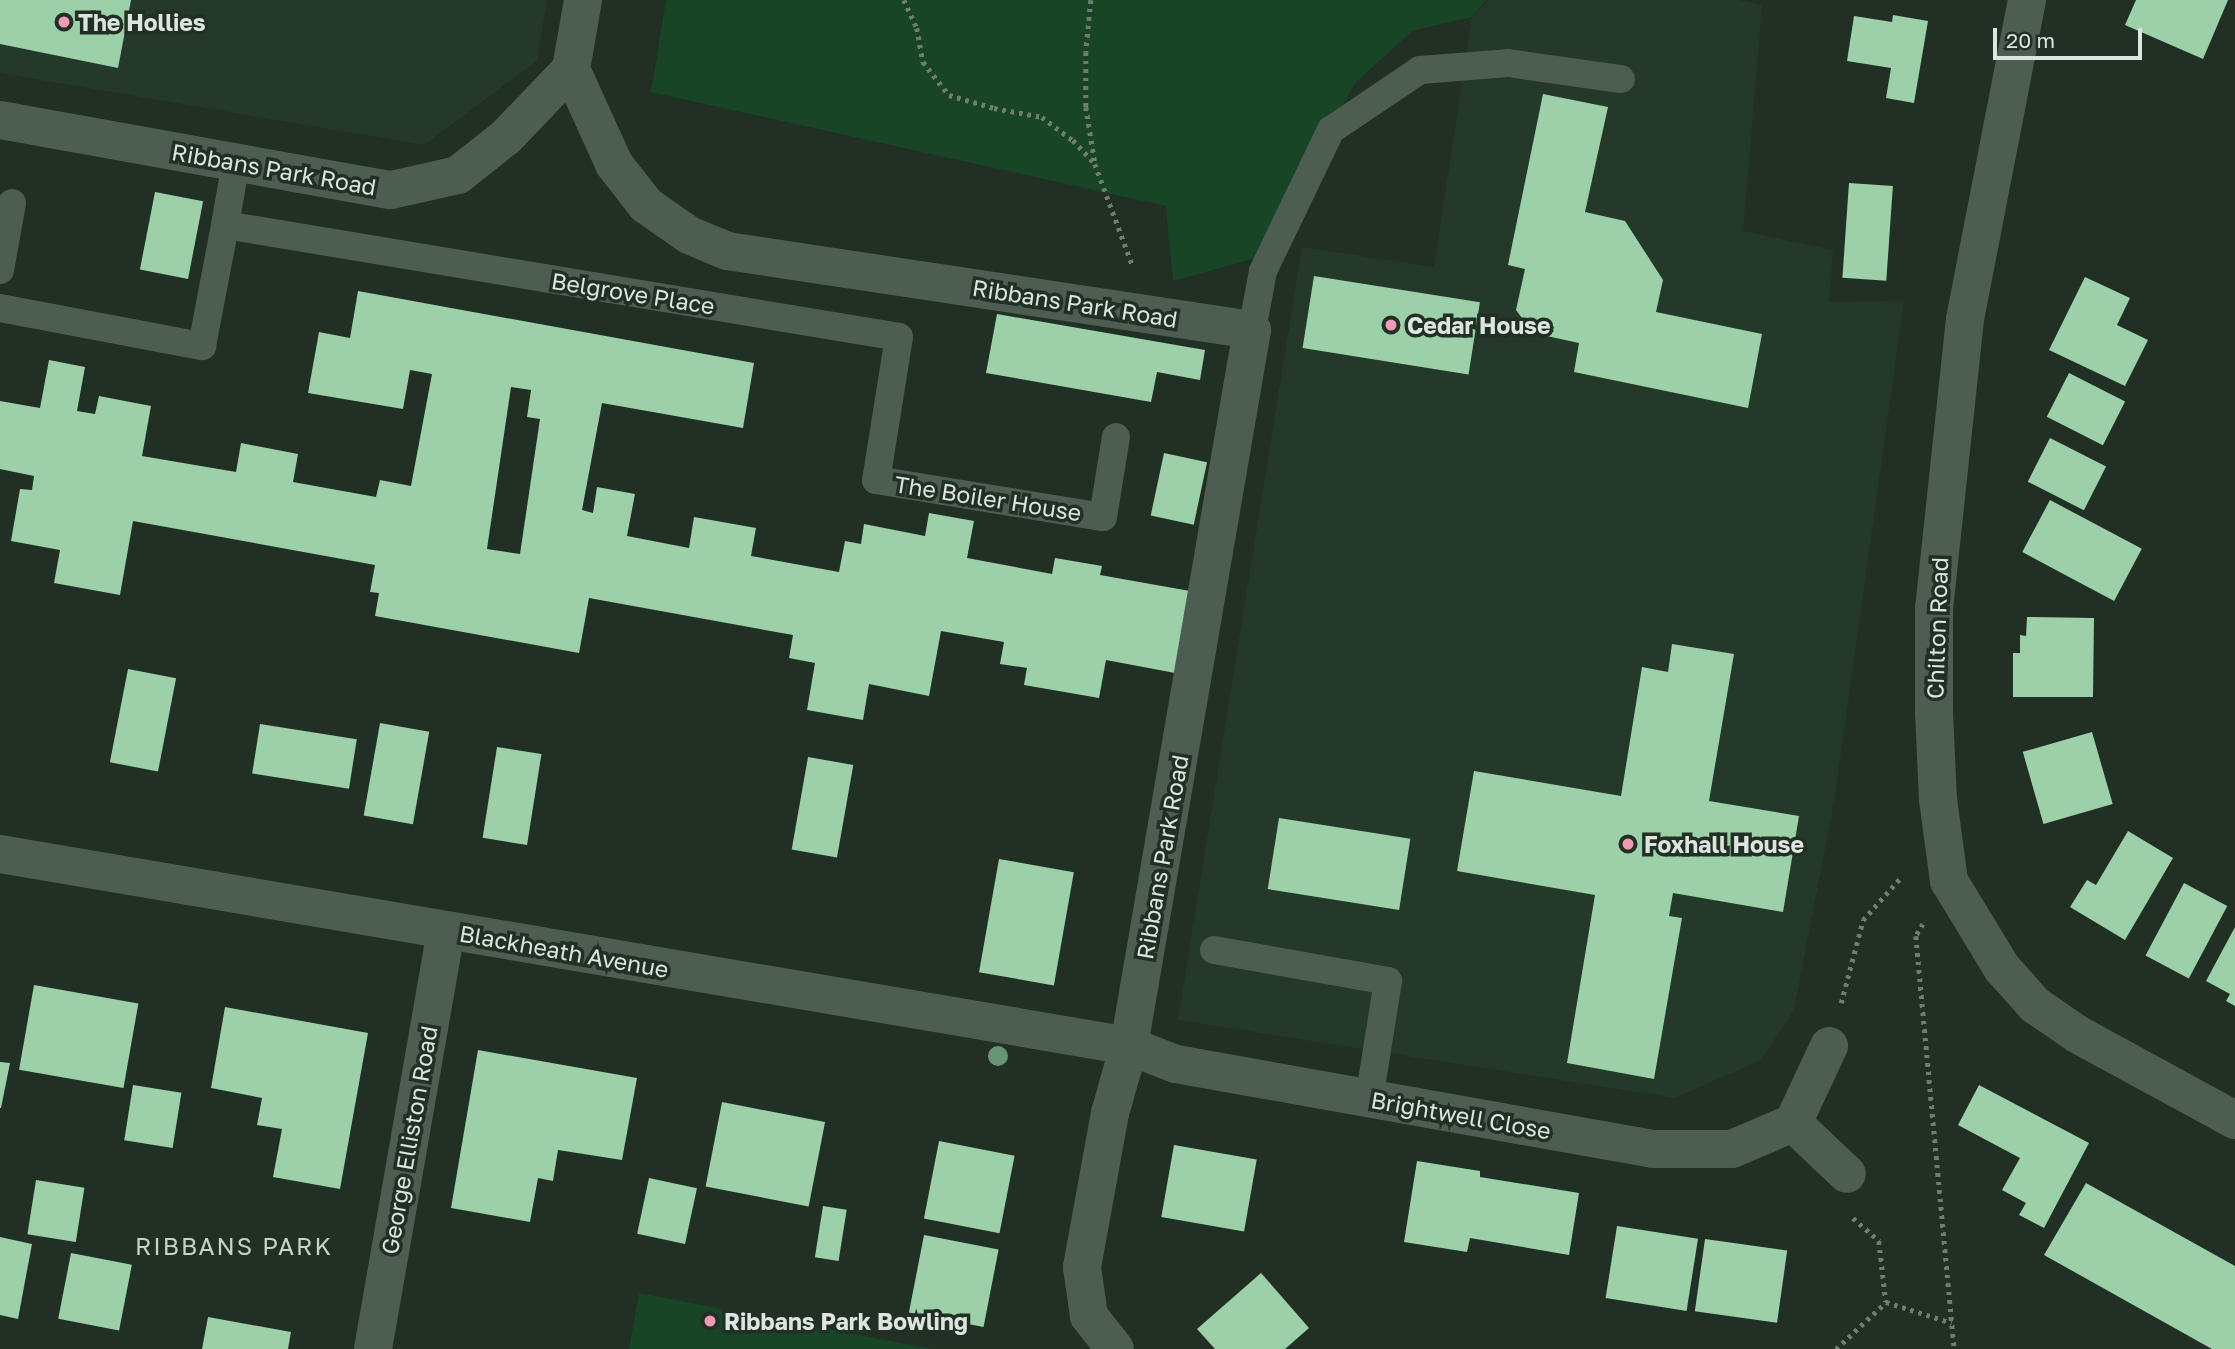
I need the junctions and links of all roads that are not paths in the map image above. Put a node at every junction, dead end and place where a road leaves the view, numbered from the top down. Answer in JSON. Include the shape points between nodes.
{"nodes":[{"id":1,"x":583,"y":0,"type":"edge"},
{"id":2,"x":2028,"y":0,"type":"edge"},
{"id":3,"x":571,"y":69,"type":"junction"},
{"id":4,"x":1621,"y":79,"type":"dead end"},
{"id":5,"x":0,"y":120,"type":"edge"},
{"id":6,"x":236,"y":162,"type":"junction"},
{"id":7,"x":12,"y":203,"type":"dead end"},
{"id":8,"x":225,"y":225,"type":"junction"},
{"id":9,"x":0,"y":270,"type":"edge"},
{"id":10,"x":0,"y":308,"type":"edge"},
{"id":11,"x":1252,"y":330,"type":"junction"},
{"id":12,"x":1116,"y":437,"type":"dead end"},
{"id":13,"x":876,"y":480,"type":"joint"},
{"id":14,"x":0,"y":854,"type":"edge"},
{"id":15,"x":446,"y":931,"type":"junction"},
{"id":16,"x":1214,"y":950,"type":"dead end"},
{"id":17,"x":1129,"y":1046,"type":"junction"},
{"id":18,"x":1829,"y":1046,"type":"road end"},
{"id":19,"x":1369,"y":1099,"type":"junction"},
{"id":20,"x":2235,"y":1120,"type":"edge"},
{"id":21,"x":1793,"y":1123,"type":"junction"},
{"id":22,"x":1847,"y":1174,"type":"road end"},
{"id":23,"x":373,"y":1349,"type":"edge"},
{"id":24,"x":1115,"y":1349,"type":"edge"}],
"edges":[{"from":1,"to":3,"type":"street"},
{"from":2,"to":20,"type":"street","name":"Chilton Road","via":[[1965,319],[1934,608],[1934,686],[1949,881],[2002,968],[2035,1005],[2077,1034]]},
{"from":3,"to":6,"type":"street","name":"Ribbans Park Road","via":[[506,137],[458,175],[391,190]]},
{"from":3,"to":11,"type":"street","name":"Ribbans Park Road","via":[[614,164],[646,205],[689,234],[727,251]]},
{"from":4,"to":11,"type":"lane","via":[[1508,63],[1420,70],[1331,130],[1263,271]]},
{"from":5,"to":6,"type":"street","name":"Ribbans Park Road"},
{"from":6,"to":8,"type":"lane"},
{"from":7,"to":9,"type":"lane"},
{"from":8,"to":10,"type":"lane","via":[[202,346]]},
{"from":8,"to":13,"type":"lane","name":"Belgrove Place","via":[[899,337]]},
{"from":11,"to":17,"type":"street","name":"Ribbans Park Road"},
{"from":12,"to":13,"type":"lane","name":"The Boiler House","via":[[1102,517]]},
{"from":14,"to":15,"type":"street","name":"Blackheath Avenue"},
{"from":15,"to":17,"type":"street","name":"Blackheath Avenue"},
{"from":15,"to":23,"type":"street","name":"George Elliston Road"},
{"from":16,"to":19,"type":"lane","via":[[1388,981]]},
{"from":17,"to":19,"type":"street","name":"Brightwell Close","via":[[1176,1063]]},
{"from":17,"to":24,"type":"street","name":"Ribbans Park Road","via":[[1110,1113],[1082,1267],[1089,1316]]},
{"from":18,"to":21,"type":"street"},
{"from":19,"to":21,"type":"street","name":"Brightwell Close","via":[[1653,1149],[1732,1149]]},
{"from":21,"to":22,"type":"street"}]}
